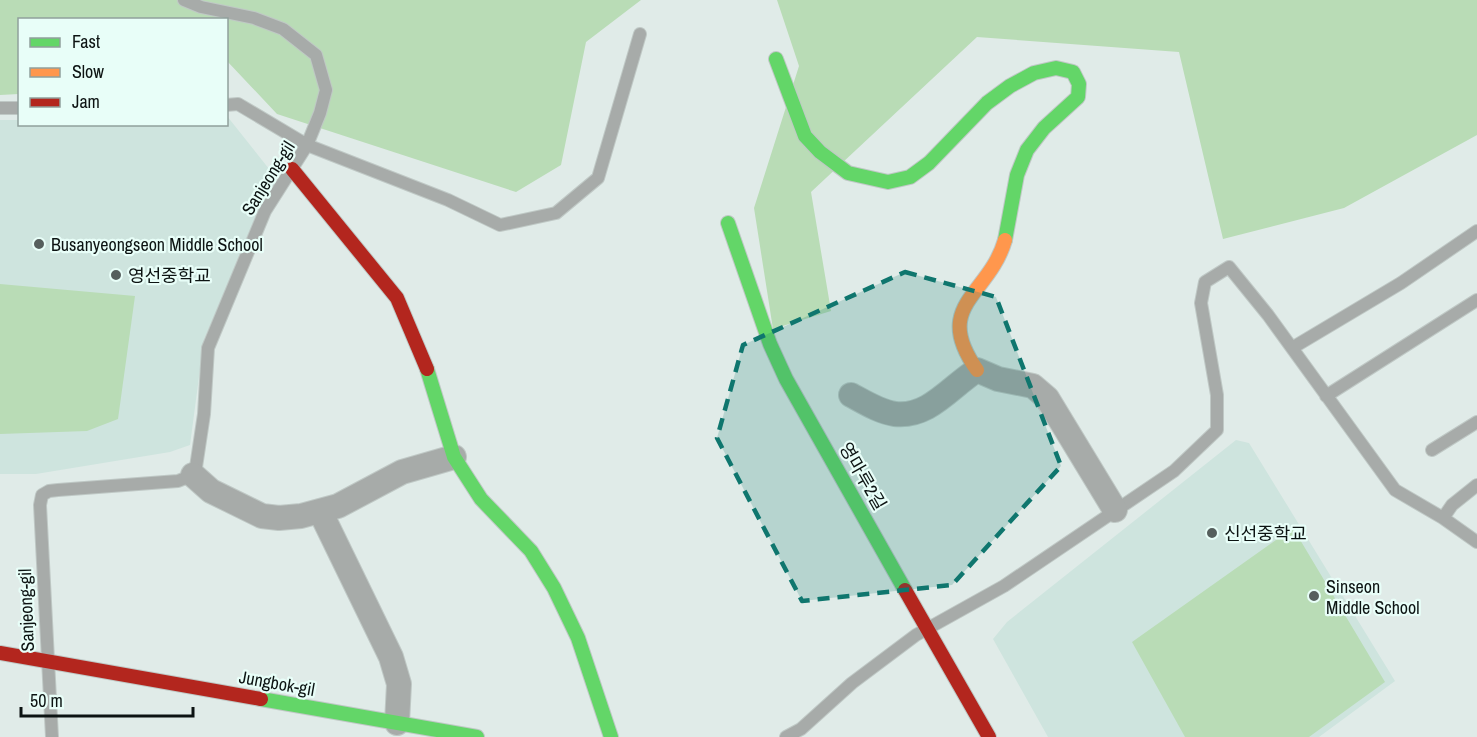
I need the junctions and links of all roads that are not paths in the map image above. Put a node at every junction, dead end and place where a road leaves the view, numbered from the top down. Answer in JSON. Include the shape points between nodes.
{"nodes":[{"id":1,"x":184,"y":0,"type":"edge"},
{"id":2,"x":640,"y":34,"type":"dead end"},
{"id":3,"x":776,"y":59,"type":"dead end"},
{"id":4,"x":228,"y":105,"type":"edge"},
{"id":5,"x":0,"y":108,"type":"edge"},
{"id":6,"x":18,"y":108,"type":"edge"},
{"id":7,"x":307,"y":145,"type":"junction"},
{"id":8,"x":292,"y":169,"type":"junction"},
{"id":9,"x":728,"y":223,"type":"dead end"},
{"id":10,"x":1477,"y":231,"type":"edge"},
{"id":11,"x":1477,"y":300,"type":"edge"},
{"id":12,"x":1292,"y":348,"type":"junction"},
{"id":13,"x":977,"y":370,"type":"junction"},
{"id":14,"x":851,"y":395,"type":"dead end"},
{"id":15,"x":1326,"y":396,"type":"junction"},
{"id":16,"x":1477,"y":422,"type":"edge"},
{"id":17,"x":1432,"y":450,"type":"dead end"},
{"id":18,"x":454,"y":457,"type":"junction"},
{"id":19,"x":193,"y":475,"type":"junction"},
{"id":20,"x":1477,"y":485,"type":"edge"},
{"id":21,"x":1115,"y":510,"type":"junction"},
{"id":22,"x":320,"y":511,"type":"junction"},
{"id":23,"x":1443,"y":518,"type":"junction"},
{"id":24,"x":1477,"y":542,"type":"edge"},
{"id":25,"x":929,"y":628,"type":"junction"},
{"id":26,"x":0,"y":653,"type":"edge"},
{"id":27,"x":46,"y":661,"type":"junction"},
{"id":28,"x":398,"y":723,"type":"junction"},
{"id":29,"x":51,"y":737,"type":"edge"},
{"id":30,"x":477,"y":737,"type":"edge"},
{"id":31,"x":611,"y":737,"type":"edge"},
{"id":32,"x":786,"y":737,"type":"edge"},
{"id":33,"x":989,"y":737,"type":"edge"}],
"edges":[{"from":1,"to":7,"type":"lane","via":[[283,29],[316,55],[326,90]]},
{"from":2,"to":7,"type":"lane","name":"Sanjeong-gil","via":[[598,178],[556,213],[500,225],[448,200]]},
{"from":3,"to":13,"type":"street","via":[[805,136],[848,173],[888,182],[910,177],[929,163],[987,103],[1010,86],[1034,73],[1056,68],[1073,72],[1079,84],[1078,97],[1027,149],[1020,164],[1009,228],[999,258],[964,308],[959,322],[965,353]]},
{"from":4,"to":7,"type":"lane","via":[[238,104]]},
{"from":5,"to":6,"type":"lane"},
{"from":7,"to":8,"type":"lane","name":"Sanjeong-gil"},
{"from":8,"to":18,"type":"street","via":[[397,298],[432,382]]},
{"from":8,"to":19,"type":"lane","name":"Sanjeong-gil","via":[[265,211],[208,348],[204,414]]},
{"from":9,"to":25,"type":"street","name":"영마루2길","via":[[782,370]]},
{"from":10,"to":12,"type":"lane","via":[[1401,283]]},
{"from":11,"to":15,"type":"lane"},
{"from":12,"to":15,"type":"lane"},
{"from":12,"to":21,"type":"lane","via":[[1229,267],[1204,282],[1202,303],[1217,395],[1217,430],[1174,471]]},
{"from":13,"to":14,"type":"street","via":[[928,407],[912,414],[894,414]]},
{"from":13,"to":21,"type":"street","via":[[1033,386],[1047,398]]},
{"from":15,"to":23,"type":"lane","via":[[1395,490]]},
{"from":16,"to":17,"type":"lane"},
{"from":18,"to":22,"type":"street","via":[[402,472],[338,506]]},
{"from":18,"to":31,"type":"street","via":[[481,499],[531,550],[554,588],[579,638]]},
{"from":19,"to":22,"type":"street","via":[[211,491],[262,516],[279,518]]},
{"from":19,"to":27,"type":"lane","name":"Sanjeong-gil","via":[[178,481],[58,490],[42,495]]},
{"from":20,"to":23,"type":"lane","via":[[1452,505]]},
{"from":21,"to":25,"type":"lane","via":[[1004,586]]},
{"from":22,"to":28,"type":"street","via":[[390,657],[399,684]]},
{"from":23,"to":24,"type":"lane"},
{"from":25,"to":32,"type":"lane"},
{"from":25,"to":33,"type":"street","name":"영마루2길"},
{"from":26,"to":27,"type":"street","name":"Jungbok-gil"},
{"from":27,"to":28,"type":"street","name":"Jungbok-gil"},
{"from":27,"to":29,"type":"lane"},
{"from":28,"to":30,"type":"street","name":"Jungbok-gil"}]}
